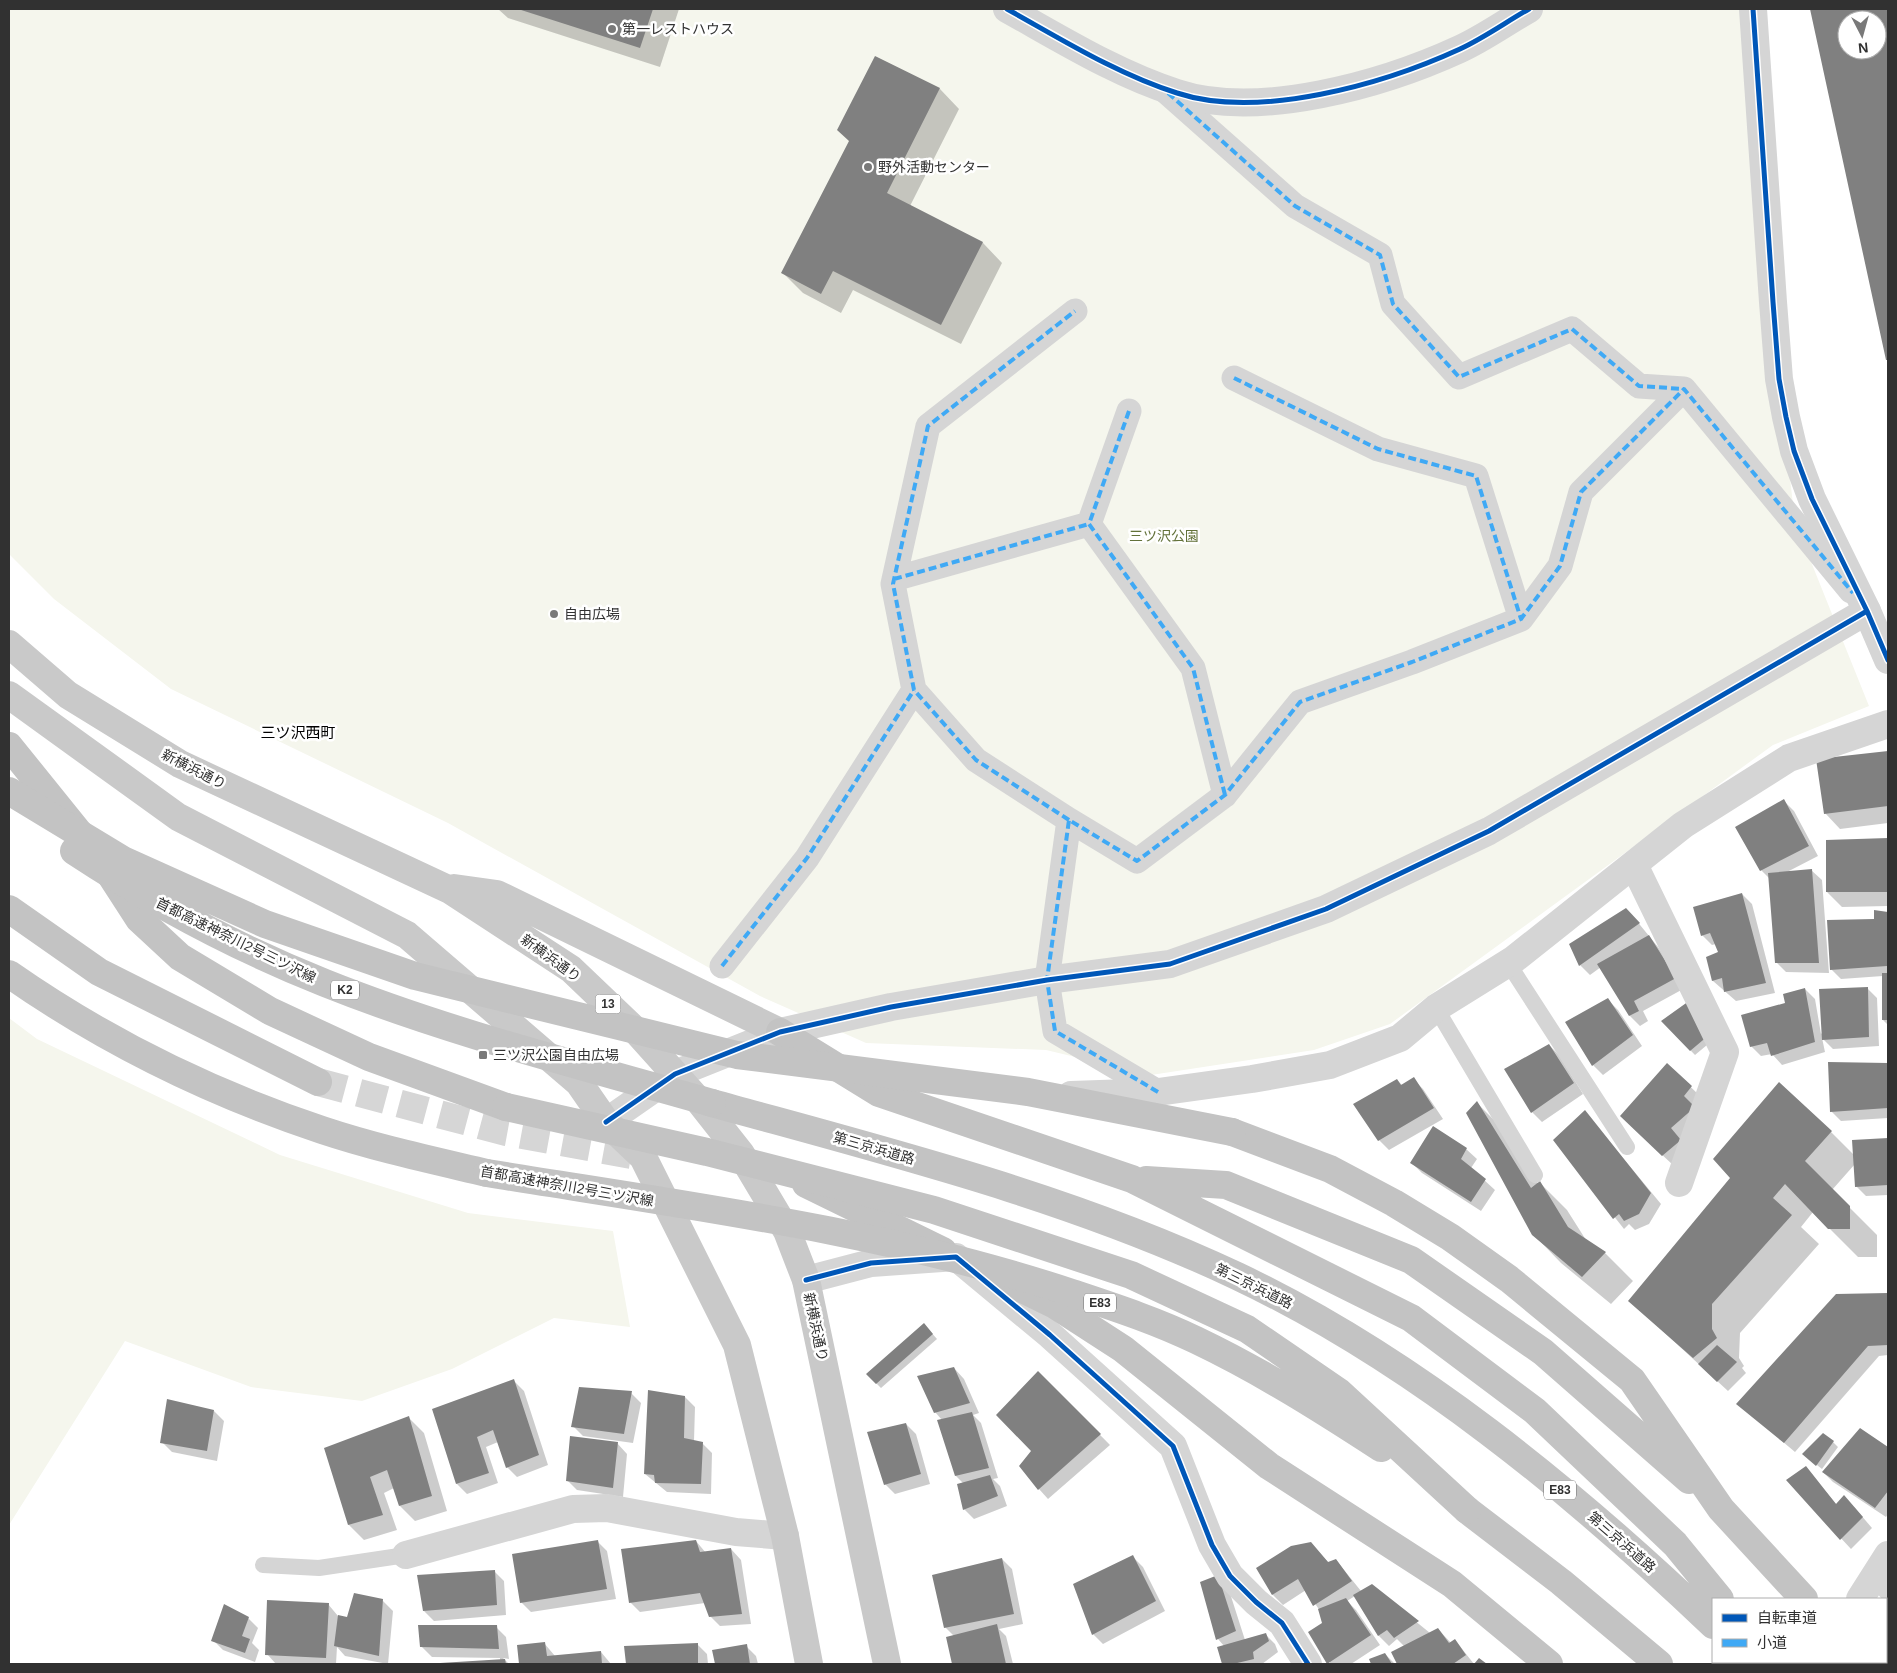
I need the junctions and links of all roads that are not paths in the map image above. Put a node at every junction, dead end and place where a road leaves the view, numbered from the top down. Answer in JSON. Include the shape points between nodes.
{"nodes":[{"id":1,"x":1007,"y":9,"type":"edge"},
{"id":2,"x":1529,"y":9,"type":"edge"},
{"id":3,"x":1753,"y":9,"type":"edge"},
{"id":4,"x":1163,"y":88,"type":"junction"},
{"id":5,"x":1075,"y":311,"type":"dead end"},
{"id":6,"x":1234,"y":378,"type":"dead end"},
{"id":7,"x":1684,"y":389,"type":"junction"},
{"id":8,"x":1129,"y":411,"type":"dead end"},
{"id":9,"x":1089,"y":524,"type":"junction"},
{"id":10,"x":894,"y":579,"type":"junction"},
{"id":11,"x":1867,"y":611,"type":"junction"},
{"id":12,"x":1521,"y":619,"type":"junction"},
{"id":13,"x":9,"y":644,"type":"edge"},
{"id":14,"x":1888,"y":660,"type":"edge"},
{"id":15,"x":914,"y":690,"type":"junction"},
{"id":16,"x":9,"y":695,"type":"edge"},
{"id":17,"x":1888,"y":724,"type":"edge"},
{"id":18,"x":9,"y":746,"type":"edge"},
{"id":19,"x":9,"y":791,"type":"edge"},
{"id":20,"x":1226,"y":794,"type":"junction"},
{"id":21,"x":9,"y":807,"type":"edge"},
{"id":22,"x":1069,"y":820,"type":"junction"},
{"id":23,"x":1634,"y":865,"type":"junction"},
{"id":24,"x":442,"y":886,"type":"junction"},
{"id":25,"x":9,"y":909,"type":"edge"},
{"id":26,"x":1508,"y":963,"type":"junction"},
{"id":27,"x":722,"y":966,"type":"dead end"},
{"id":28,"x":9,"y":974,"type":"edge"},
{"id":29,"x":1047,"y":980,"type":"junction"},
{"id":30,"x":1436,"y":1008,"type":"junction"},
{"id":31,"x":780,"y":1032,"type":"junction"},
{"id":32,"x":675,"y":1074,"type":"junction"},
{"id":33,"x":318,"y":1082,"type":"tunnel mouth"},
{"id":34,"x":1158,"y":1092,"type":"junction"},
{"id":35,"x":712,"y":1102,"type":"joint"},
{"id":36,"x":606,"y":1122,"type":"junction"},
{"id":37,"x":1627,"y":1147,"type":"dead end"},
{"id":38,"x":741,"y":1154,"type":"junction"},
{"id":39,"x":1535,"y":1176,"type":"dead end"},
{"id":40,"x":1132,"y":1179,"type":"junction"},
{"id":41,"x":1679,"y":1183,"type":"dead end"},
{"id":42,"x":956,"y":1257,"type":"junction"},
{"id":43,"x":806,"y":1280,"type":"junction"},
{"id":44,"x":1721,"y":1509,"type":"junction"},
{"id":45,"x":1468,"y":1510,"type":"junction"},
{"id":46,"x":785,"y":1536,"type":"junction"},
{"id":47,"x":406,"y":1555,"type":"joint"},
{"id":48,"x":263,"y":1565,"type":"dead end"},
{"id":49,"x":1719,"y":1598,"type":"edge"},
{"id":50,"x":1803,"y":1598,"type":"edge"},
{"id":51,"x":1712,"y":1624,"type":"edge"},
{"id":52,"x":882,"y":1633,"type":"junction"},
{"id":53,"x":809,"y":1664,"type":"edge"},
{"id":54,"x":887,"y":1664,"type":"edge"},
{"id":55,"x":891,"y":1664,"type":"edge"},
{"id":56,"x":1308,"y":1664,"type":"edge"},
{"id":57,"x":1549,"y":1664,"type":"edge"},
{"id":58,"x":1659,"y":1664,"type":"edge"}],
"edges":[{"from":1,"to":4,"type":"street","via":[[1146,83]]},
{"from":2,"to":4,"type":"street","via":[[1461,48],[1401,73],[1314,96],[1219,102]]},
{"from":3,"to":11,"type":"street","via":[[1774,312],[1786,417],[1794,451],[1812,499]]},
{"from":4,"to":7,"type":"street","via":[[1295,206],[1380,255],[1393,304],[1459,377],[1572,329],[1639,386]]},
{"from":5,"to":10,"type":"street","via":[[928,426]]},
{"from":6,"to":12,"type":"street","via":[[1378,449],[1476,476]]},
{"from":7,"to":11,"type":"street"},
{"from":7,"to":12,"type":"street","via":[[1581,492],[1560,566]]},
{"from":8,"to":9,"type":"street"},
{"from":9,"to":10,"type":"street"},
{"from":9,"to":20,"type":"street","via":[[1193,668]]},
{"from":10,"to":15,"type":"street"},
{"from":11,"to":14,"type":"street"},
{"from":11,"to":29,"type":"street","via":[[1489,830],[1326,909],[1170,964]]},
{"from":12,"to":20,"type":"street","via":[[1300,702]]},
{"from":13,"to":24,"type":"main road","name":"新横浜通り","number":"13","via":[[68,695],[180,764]]},
{"from":15,"to":22,"type":"street","via":[[976,760]]},
{"from":15,"to":27,"type":"street","via":[[806,858]]},
{"from":16,"to":36,"type":"main road","via":[[178,817],[408,935],[579,1083]]},
{"from":17,"to":23,"type":"street","via":[[1789,758],[1683,825]]},
{"from":18,"to":45,"type":"highway","bridge":true,"via":[[101,861],[139,919],[180,957],[270,1011],[369,1057],[506,1107],[707,1152],[934,1210],[1131,1275],[1247,1329],[1332,1387]]},
{"from":19,"to":44,"type":"highway","bridge":true,"via":[[123,860],[265,924],[415,976],[737,1055],[1028,1092],[1232,1132],[1330,1170],[1394,1202],[1450,1237],[1509,1279],[1632,1380]]},
{"from":20,"to":22,"type":"street","via":[[1137,861]]},
{"from":21,"to":35,"type":"highway","name":"首都高速神奈川2号三ツ沢線","number":"K2","bridge":true,"via":[[136,892],[231,942],[325,983],[436,1023]]},
{"from":22,"to":29,"type":"street"},
{"from":23,"to":26,"type":"street"},
{"from":23,"to":41,"type":"street","via":[[1725,1052]]},
{"from":24,"to":31,"type":"main road","via":[[497,894]]},
{"from":24,"to":32,"type":"main road","name":"新横浜通り","number":"13","via":[[572,969],[638,1032]]},
{"from":25,"to":33,"type":"highway","via":[[99,972]]},
{"from":26,"to":30,"type":"street"},
{"from":26,"to":37,"type":"lane"},
{"from":28,"to":45,"type":"highway","name":"首都高速神奈川2号三ツ沢線","number":"E83","bridge":true,"via":[[96,1029],[166,1067],[242,1101],[323,1130],[487,1173],[897,1244],[973,1263],[1121,1310],[1196,1340],[1266,1377],[1397,1458]]},
{"from":29,"to":31,"type":"street","via":[[891,1007]]},
{"from":29,"to":34,"type":"street","via":[[1055,1030]]},
{"from":30,"to":34,"type":"street","via":[[1400,1038],[1330,1065]]},
{"from":30,"to":39,"type":"lane"},
{"from":31,"to":32,"type":"street"},
{"from":31,"to":34,"type":"street","via":[[929,1088],[1006,1097]]},
{"from":31,"to":40,"type":"highway","via":[[879,1093]]},
{"from":32,"to":36,"type":"street"},
{"from":32,"to":38,"type":"main road","name":"新横浜通り","number":"13"},
{"from":35,"to":51,"type":"highway","name":"第三京浜道路","number":"E83","via":[[1018,1190],[1118,1226],[1236,1276],[1321,1320],[1397,1367],[1482,1428],[1587,1512]]},
{"from":36,"to":38,"type":"highway"},
{"from":36,"to":46,"type":"main road","via":[[643,1157],[737,1345]]},
{"from":38,"to":42,"type":"highway"},
{"from":38,"to":43,"type":"main road","name":"新横浜通り","number":"13","via":[[787,1231]]},
{"from":40,"to":44,"type":"highway","via":[[1226,1186],[1411,1260],[1543,1352]]},
{"from":40,"to":49,"type":"highway","via":[[1411,1318],[1535,1411],[1675,1544]]},
{"from":42,"to":43,"type":"street","via":[[871,1263]]},
{"from":42,"to":56,"type":"street","via":[[1050,1335],[1173,1446],[1212,1545],[1230,1576],[1282,1623]]},
{"from":42,"to":57,"type":"highway","via":[[1054,1305],[1123,1349],[1269,1466],[1452,1584]]},
{"from":43,"to":52,"type":"main road","name":"新横浜通り","number":"13"},
{"from":44,"to":50,"type":"highway"},
{"from":45,"to":58,"type":"highway","number":"E83"},
{"from":46,"to":47,"type":"street","via":[[736,1532],[607,1508],[572,1510]]},
{"from":46,"to":53,"type":"main road"},
{"from":47,"to":48,"type":"lane","via":[[319,1568]]},
{"from":52,"to":54,"type":"main road","name":"新横浜通り","number":"13"},
{"from":52,"to":55,"type":"main road"}]}
